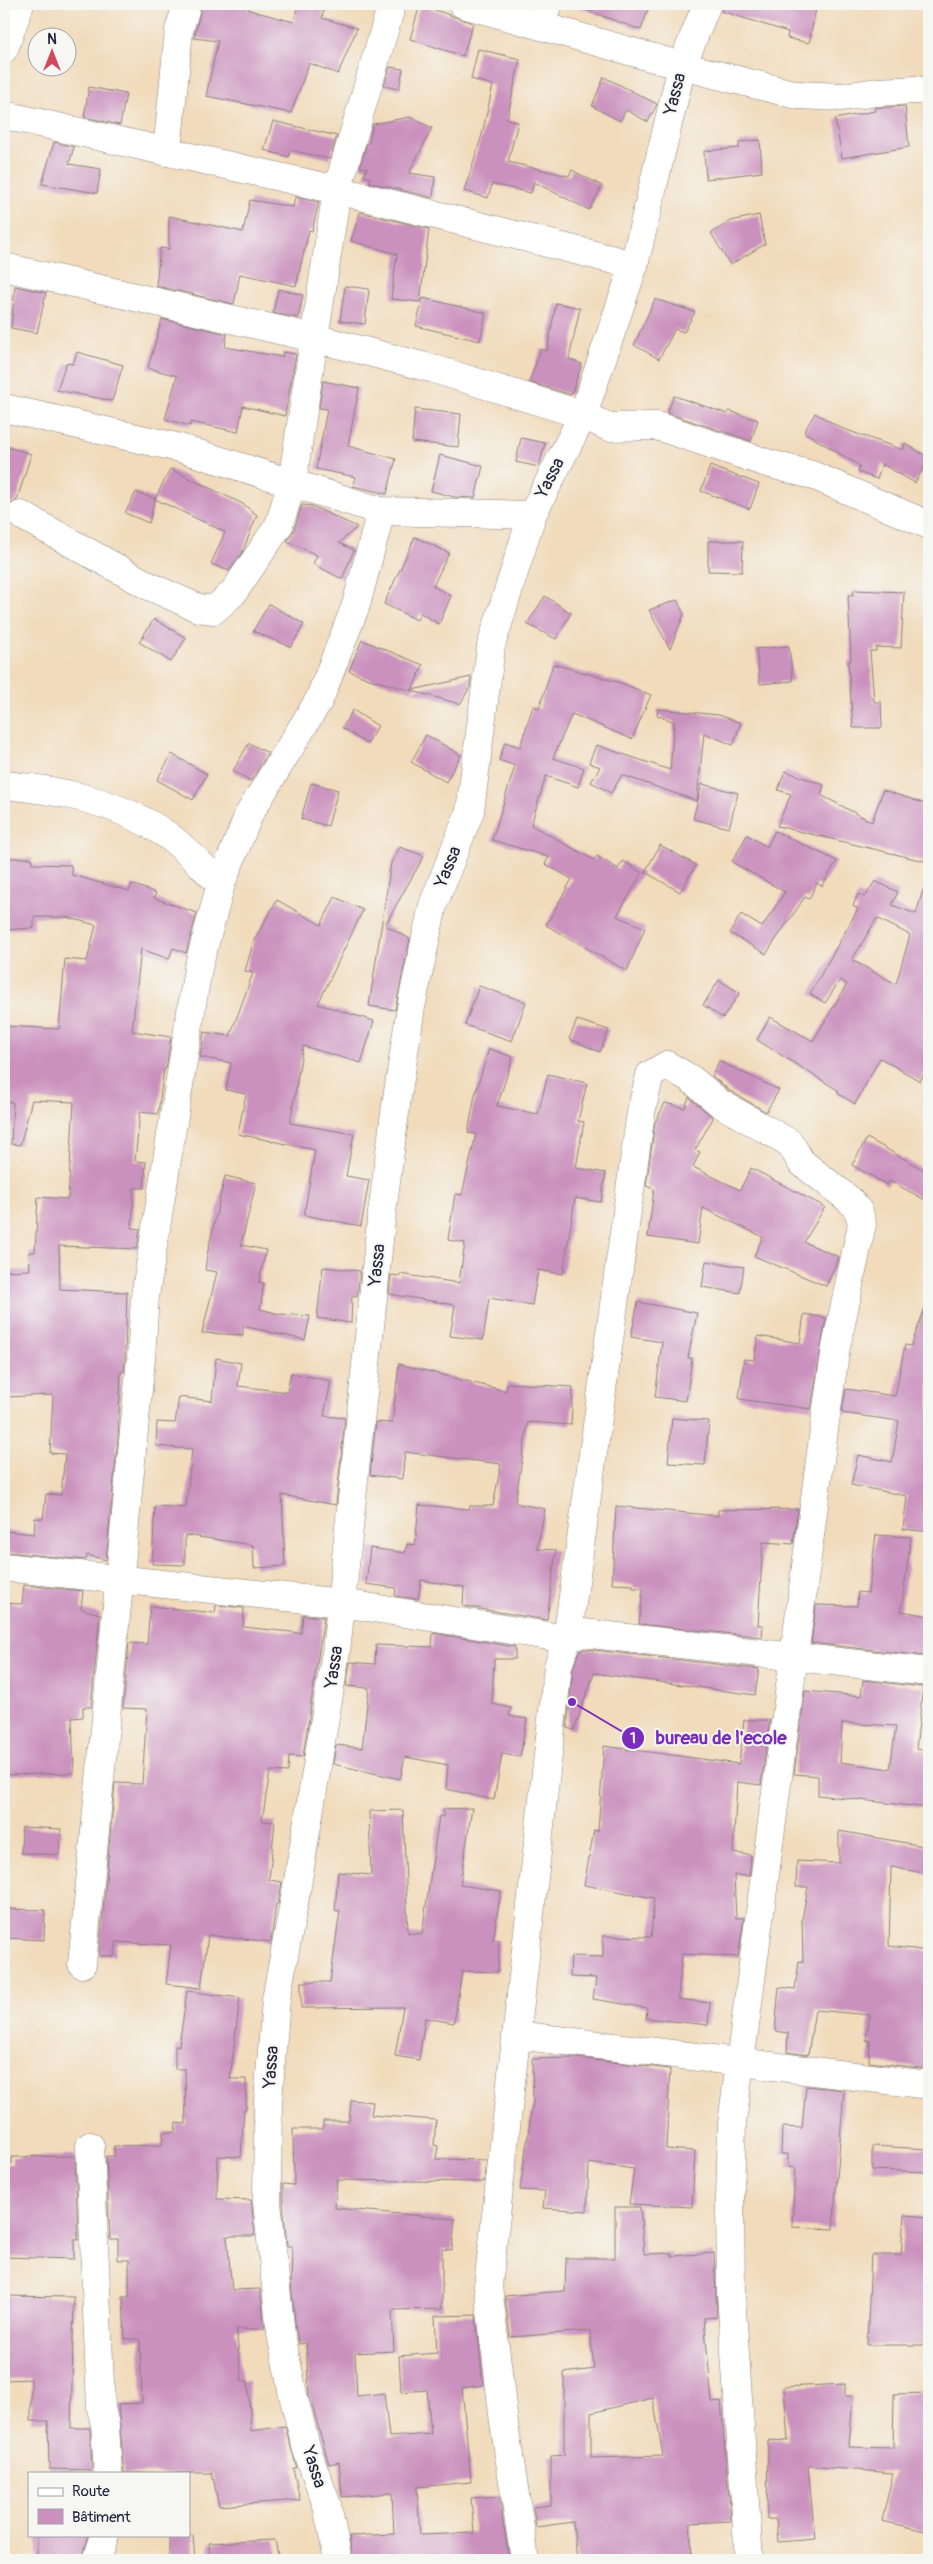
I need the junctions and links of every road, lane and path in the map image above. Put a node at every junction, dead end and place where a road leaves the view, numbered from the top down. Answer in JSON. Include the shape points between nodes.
{"nodes":[{"id":1,"x":20,"y":4,"type":"edge"},
{"id":2,"x":188,"y":4,"type":"edge"},
{"id":3,"x":392,"y":4,"type":"edge"},
{"id":4,"x":463,"y":4,"type":"edge"},
{"id":5,"x":707,"y":4,"type":"edge"},
{"id":6,"x":544,"y":14,"type":"edge"},
{"id":7,"x":4,"y":49,"type":"edge"},
{"id":8,"x":682,"y":66,"type":"junction"},
{"id":9,"x":917,"y":90,"type":"dead end"},
{"id":10,"x":4,"y":115,"type":"edge"},
{"id":11,"x":167,"y":152,"type":"junction"},
{"id":12,"x":337,"y":190,"type":"junction"},
{"id":13,"x":634,"y":265,"type":"junction"},
{"id":14,"x":4,"y":267,"type":"edge"},
{"id":15,"x":314,"y":338,"type":"junction"},
{"id":16,"x":4,"y":408,"type":"edge"},
{"id":17,"x":583,"y":415,"type":"junction"},
{"id":18,"x":292,"y":482,"type":"junction"},
{"id":19,"x":381,"y":511,"type":"junction"},
{"id":20,"x":21,"y":515,"type":"dead end"},
{"id":21,"x":532,"y":515,"type":"junction"},
{"id":22,"x":929,"y":525,"type":"edge"},
{"id":23,"x":4,"y":785,"type":"edge"},
{"id":24,"x":221,"y":884,"type":"junction"},
{"id":25,"x":4,"y":1567,"type":"edge"},
{"id":26,"x":120,"y":1580,"type":"junction"},
{"id":27,"x":342,"y":1603,"type":"junction"},
{"id":28,"x":567,"y":1639,"type":"junction"},
{"id":29,"x":794,"y":1658,"type":"junction"},
{"id":30,"x":929,"y":1672,"type":"edge"},
{"id":31,"x":82,"y":1964,"type":"dead end"},
{"id":32,"x":516,"y":2035,"type":"junction"},
{"id":33,"x":742,"y":2064,"type":"junction"},
{"id":34,"x":929,"y":2085,"type":"edge"},
{"id":35,"x":90,"y":2146,"type":"dead end"},
{"id":36,"x":108,"y":2472,"type":"edge"},
{"id":37,"x":105,"y":2536,"type":"edge"},
{"id":38,"x":97,"y":2560,"type":"edge"},
{"id":39,"x":338,"y":2560,"type":"edge"},
{"id":40,"x":525,"y":2560,"type":"edge"},
{"id":41,"x":749,"y":2560,"type":"edge"}],
"edges":[{"from":1,"to":7,"type":"street"},
{"from":2,"to":11,"type":"street","via":[[179,30]]},
{"from":3,"to":12,"type":"street"},
{"from":4,"to":6,"type":"street"},
{"from":5,"to":8,"type":"street","name":"Yassa"},
{"from":6,"to":8,"type":"street"},
{"from":8,"to":9,"type":"street","via":[[797,95],[842,97]]},
{"from":8,"to":13,"type":"street","name":"Yassa"},
{"from":10,"to":11,"type":"street"},
{"from":11,"to":12,"type":"street"},
{"from":12,"to":13,"type":"street"},
{"from":12,"to":15,"type":"street"},
{"from":13,"to":17,"type":"street","name":"Yassa"},
{"from":14,"to":15,"type":"street"},
{"from":15,"to":17,"type":"street","via":[[434,369]]},
{"from":15,"to":18,"type":"street"},
{"from":16,"to":18,"type":"street","via":[[180,448]]},
{"from":17,"to":21,"type":"street","name":"Yassa"},
{"from":17,"to":22,"type":"street","via":[[608,427],[657,426],[812,475]]},
{"from":18,"to":19,"type":"street"},
{"from":18,"to":20,"type":"street","via":[[279,525],[233,593],[214,610],[198,608],[149,586]]},
{"from":19,"to":21,"type":"street"},
{"from":19,"to":24,"type":"street","via":[[356,605],[319,700],[249,814]]},
{"from":21,"to":27,"type":"street","name":"Yassa","via":[[492,646],[470,811],[433,905],[411,1008],[381,1222]]},
{"from":23,"to":24,"type":"street","via":[[44,789],[105,804],[164,833]]},
{"from":24,"to":26,"type":"street","via":[[198,968],[145,1296]]},
{"from":25,"to":26,"type":"street"},
{"from":26,"to":27,"type":"street"},
{"from":26,"to":31,"type":"street"},
{"from":27,"to":28,"type":"street"},
{"from":27,"to":39,"type":"street","name":"Yassa","via":[[328,1707],[276,1999],[268,2102],[267,2202],[281,2334],[307,2450],[327,2504]]},
{"from":28,"to":29,"type":"street","via":[[583,1633]]},
{"from":28,"to":29,"type":"street","via":[[641,1112],[650,1075],[667,1065],[691,1079],[721,1104],[790,1143],[801,1162],[851,1201],[861,1218],[835,1357]]},
{"from":28,"to":32,"type":"street","via":[[558,1666]]},
{"from":29,"to":30,"type":"street"},
{"from":29,"to":33,"type":"street"},
{"from":32,"to":33,"type":"street"},
{"from":32,"to":40,"type":"street","via":[[488,2286]]},
{"from":33,"to":34,"type":"street"},
{"from":33,"to":41,"type":"street","via":[[732,2123],[731,2294]]},
{"from":35,"to":36,"type":"street","via":[[101,2408]]},
{"from":37,"to":38,"type":"street"}]}
